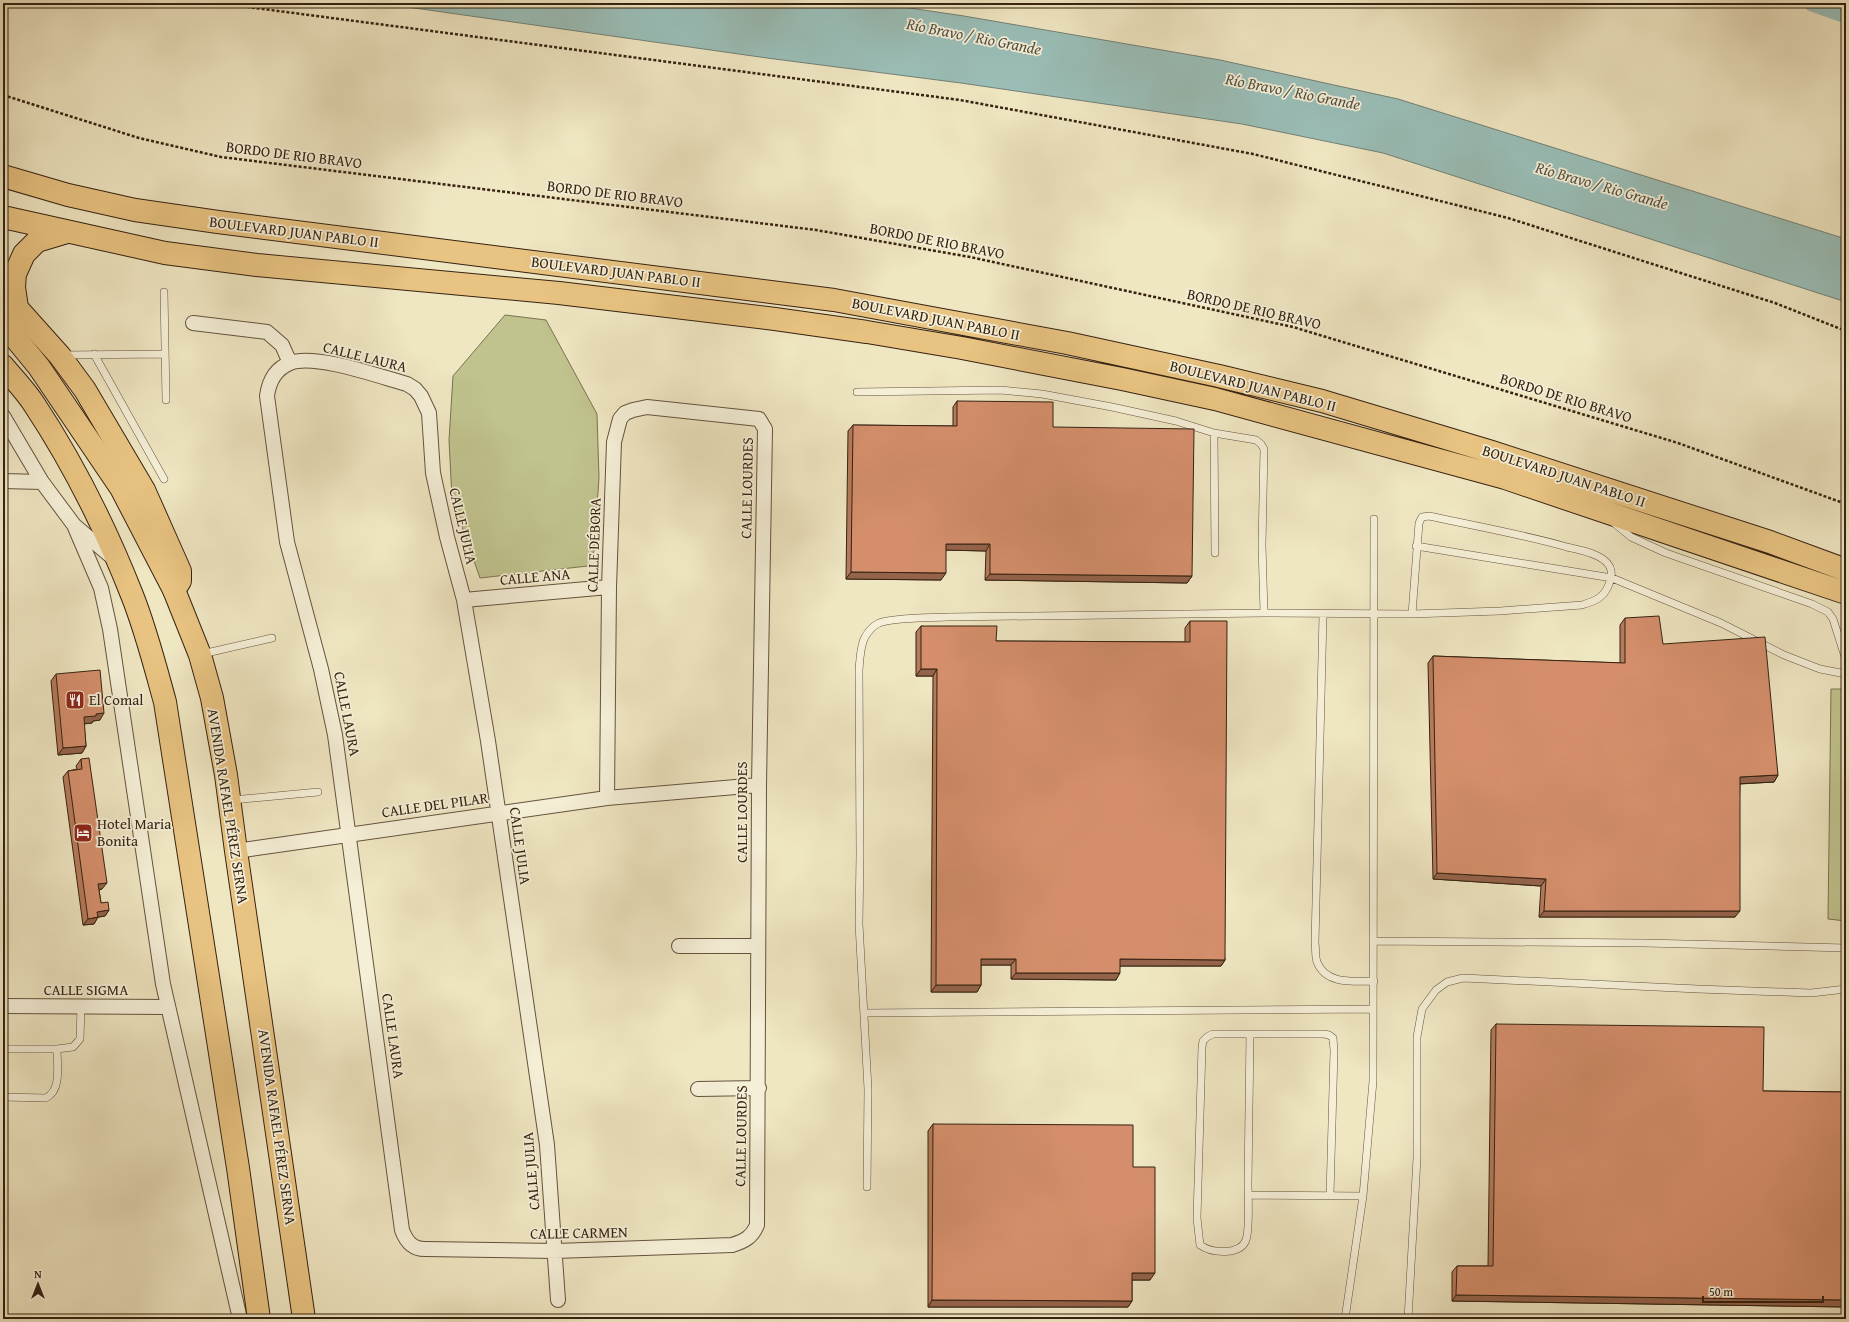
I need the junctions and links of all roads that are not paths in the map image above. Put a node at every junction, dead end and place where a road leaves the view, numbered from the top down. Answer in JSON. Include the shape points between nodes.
{"nodes":[{"id":1,"x":3,"y":176,"type":"edge"},
{"id":2,"x":3,"y":216,"type":"edge"},
{"id":3,"x":70,"y":231,"type":"junction"},
{"id":4,"x":164,"y":292,"type":"dead end"},
{"id":5,"x":8,"y":308,"type":"edge"},
{"id":6,"x":194,"y":323,"type":"dead end"},
{"id":7,"x":94,"y":354,"type":"junction"},
{"id":8,"x":165,"y":354,"type":"junction"},
{"id":9,"x":60,"y":356,"type":"junction"},
{"id":10,"x":290,"y":363,"type":"junction"},
{"id":11,"x":3,"y":366,"type":"edge"},
{"id":12,"x":857,"y":392,"type":"dead end"},
{"id":13,"x":166,"y":400,"type":"dead end"},
{"id":14,"x":425,"y":402,"type":"joint"},
{"id":15,"x":3,"y":416,"type":"edge"},
{"id":16,"x":741,"y":417,"type":"joint"},
{"id":17,"x":1214,"y":433,"type":"junction"},
{"id":18,"x":164,"y":479,"type":"dead end"},
{"id":19,"x":3,"y":481,"type":"edge"},
{"id":20,"x":42,"y":482,"type":"junction"},
{"id":21,"x":1595,"y":508,"type":"junction"},
{"id":22,"x":1374,"y":519,"type":"dead end"},
{"id":23,"x":74,"y":525,"type":"junction"},
{"id":24,"x":1416,"y":546,"type":"junction"},
{"id":25,"x":1215,"y":553,"type":"dead end"},
{"id":26,"x":117,"y":561,"type":"junction"},
{"id":27,"x":1846,"y":570,"type":"edge"},
{"id":28,"x":1612,"y":578,"type":"junction"},
{"id":29,"x":609,"y":587,"type":"junction"},
{"id":30,"x":174,"y":590,"type":"junction"},
{"id":31,"x":1846,"y":594,"type":"edge"},
{"id":32,"x":464,"y":600,"type":"junction"},
{"id":33,"x":1264,"y":614,"type":"junction"},
{"id":34,"x":1412,"y":614,"type":"junction"},
{"id":35,"x":1323,"y":615,"type":"junction"},
{"id":36,"x":1373,"y":615,"type":"junction"},
{"id":37,"x":272,"y":638,"type":"dead end"},
{"id":38,"x":200,"y":655,"type":"junction"},
{"id":39,"x":1846,"y":660,"type":"edge"},
{"id":40,"x":1846,"y":674,"type":"edge"},
{"id":41,"x":759,"y":785,"type":"junction"},
{"id":42,"x":318,"y":792,"type":"dead end"},
{"id":43,"x":607,"y":798,"type":"junction"},
{"id":44,"x":230,"y":800,"type":"junction"},
{"id":45,"x":498,"y":814,"type":"junction"},
{"id":46,"x":348,"y":834,"type":"junction"},
{"id":47,"x":236,"y":851,"type":"junction"},
{"id":48,"x":1373,"y":941,"type":"junction"},
{"id":49,"x":679,"y":946,"type":"dead end"},
{"id":50,"x":758,"y":946,"type":"junction"},
{"id":51,"x":1846,"y":948,"type":"edge"},
{"id":52,"x":1374,"y":981,"type":"junction"},
{"id":53,"x":1846,"y":989,"type":"edge"},
{"id":54,"x":3,"y":1006,"type":"edge"},
{"id":55,"x":81,"y":1007,"type":"junction"},
{"id":56,"x":168,"y":1007,"type":"junction"},
{"id":57,"x":1373,"y":1009,"type":"junction"},
{"id":58,"x":865,"y":1013,"type":"junction"},
{"id":59,"x":1250,"y":1034,"type":"junction"},
{"id":60,"x":3,"y":1049,"type":"edge"},
{"id":61,"x":57,"y":1049,"type":"junction"},
{"id":62,"x":759,"y":1088,"type":"junction"},
{"id":63,"x":698,"y":1089,"type":"dead end"},
{"id":64,"x":3,"y":1097,"type":"edge"},
{"id":65,"x":867,"y":1187,"type":"dead end"},
{"id":66,"x":1248,"y":1195,"type":"junction"},
{"id":67,"x":1330,"y":1195,"type":"junction"},
{"id":68,"x":1363,"y":1196,"type":"junction"},
{"id":69,"x":757,"y":1225,"type":"joint"},
{"id":70,"x":402,"y":1230,"type":"joint"},
{"id":71,"x":555,"y":1251,"type":"junction"},
{"id":72,"x":558,"y":1300,"type":"dead end"},
{"id":73,"x":240,"y":1319,"type":"edge"},
{"id":74,"x":259,"y":1319,"type":"edge"},
{"id":75,"x":304,"y":1319,"type":"edge"},
{"id":76,"x":1345,"y":1319,"type":"edge"},
{"id":77,"x":1408,"y":1319,"type":"edge"}],
"edges":[{"from":1,"to":27,"type":"main road","name":"BOULEVARD JUAN PABLO II","via":[[68,195],[135,210],[834,300],[1067,343],[1322,401],[1492,452],[1770,542]]},
{"from":2,"to":3,"type":"main road","name":"BOULEVARD JUAN PABLO II"},
{"from":3,"to":5,"type":"main road","via":[[37,241],[24,254],[15,274]]},
{"from":3,"to":21,"type":"main road","name":"BOULEVARD JUAN PABLO II","via":[[186,256],[559,293],[859,331],[962,348],[1215,399],[1505,478]]},
{"from":4,"to":8,"type":"lane"},
{"from":5,"to":9,"type":"main road"},
{"from":5,"to":30,"type":"main road","name":"AVENIDA RAFAEL PÉREZ SERNA","via":[[39,367],[121,488]]},
{"from":6,"to":10,"type":"street","via":[[267,332],[282,345]]},
{"from":7,"to":8,"type":"lane"},
{"from":7,"to":9,"type":"lane"},
{"from":7,"to":18,"type":"lane"},
{"from":8,"to":13,"type":"lane"},
{"from":9,"to":30,"type":"main road","via":[[85,390],[144,490],[180,571],[180,581]]},
{"from":10,"to":14,"type":"street","name":"CALLE LAURA","via":[[308,360],[408,384]]},
{"from":10,"to":46,"type":"street","name":"CALLE LAURA","via":[[273,375],[268,387],[271,436],[287,542],[322,669],[335,735]]},
{"from":11,"to":26,"type":"main road","via":[[33,402],[73,469]]},
{"from":12,"to":17,"type":"lane","via":[[1000,390],[1042,394],[1176,421]]},
{"from":14,"to":32,"type":"street","name":"CALLE JULIA","via":[[429,413],[434,472],[440,505]]},
{"from":15,"to":20,"type":"street"},
{"from":16,"to":29,"type":"street","name":"CALLE DÉBORA","via":[[646,407],[625,413],[620,419],[614,442]]},
{"from":16,"to":41,"type":"street","name":"CALLE LOURDES","via":[[759,419],[765,429]]},
{"from":17,"to":25,"type":"lane"},
{"from":17,"to":33,"type":"lane","via":[[1256,440],[1264,449]]},
{"from":19,"to":20,"type":"street"},
{"from":20,"to":23,"type":"street"},
{"from":21,"to":31,"type":"main road","name":"BOULEVARD JUAN PABLO II"},
{"from":21,"to":39,"type":"lane","via":[[1631,537],[1666,553],[1812,604],[1828,612],[1833,619]]},
{"from":22,"to":36,"type":"lane"},
{"from":23,"to":26,"type":"street"},
{"from":23,"to":56,"type":"street","via":[[101,588],[110,629]]},
{"from":24,"to":28,"type":"lane"},
{"from":24,"to":28,"type":"lane","via":[[1419,523],[1422,517],[1429,516],[1590,553],[1603,558],[1611,568]]},
{"from":24,"to":34,"type":"lane"},
{"from":26,"to":74,"type":"main road","via":[[133,596],[167,710]]},
{"from":28,"to":34,"type":"lane","via":[[1602,597],[1582,605]]},
{"from":28,"to":40,"type":"lane","via":[[1721,623],[1784,655],[1820,669]]},
{"from":29,"to":32,"type":"street","name":"CALLE ANA"},
{"from":29,"to":43,"type":"street","name":"CALLE DÉBORA"},
{"from":30,"to":38,"type":"main road","name":"AVENIDA RAFAEL PÉREZ SERNA"},
{"from":32,"to":45,"type":"street","name":"CALLE JULIA"},
{"from":33,"to":35,"type":"lane"},
{"from":33,"to":58,"type":"lane","via":[[948,617],[878,623],[870,630],[860,653],[859,670],[859,924]]},
{"from":34,"to":36,"type":"lane"},
{"from":35,"to":36,"type":"lane"},
{"from":35,"to":52,"type":"lane","via":[[1315,943],[1317,962],[1324,974],[1334,979]]},
{"from":36,"to":48,"type":"lane"},
{"from":37,"to":38,"type":"lane"},
{"from":38,"to":44,"type":"main road","name":"AVENIDA RAFAEL PÉREZ SERNA","via":[[212,698]]},
{"from":41,"to":43,"type":"street","name":"CALLE DEL PILAR"},
{"from":41,"to":50,"type":"street","name":"CALLE LOURDES"},
{"from":42,"to":44,"type":"lane"},
{"from":43,"to":45,"type":"street","name":"CALLE DEL PILAR"},
{"from":44,"to":47,"type":"main road","name":"AVENIDA RAFAEL PÉREZ SERNA"},
{"from":45,"to":46,"type":"street","name":"CALLE DEL PILAR"},
{"from":45,"to":71,"type":"street","name":"CALLE JULIA","via":[[547,1145]]},
{"from":46,"to":47,"type":"street","name":"CALLE DEL PILAR"},
{"from":46,"to":70,"type":"street","name":"CALLE LAURA"},
{"from":47,"to":75,"type":"main road","name":"AVENIDA RAFAEL PÉREZ SERNA"},
{"from":48,"to":51,"type":"lane","via":[[1652,943]]},
{"from":48,"to":52,"type":"lane"},
{"from":49,"to":50,"type":"street"},
{"from":50,"to":62,"type":"street","name":"CALLE LOURDES"},
{"from":52,"to":57,"type":"lane"},
{"from":53,"to":77,"type":"lane","via":[[1811,993],[1463,978],[1447,982],[1436,990],[1422,1009],[1417,1037],[1417,1158]]},
{"from":54,"to":55,"type":"street","name":"CALLE SIGMA"},
{"from":55,"to":56,"type":"street","name":"CALLE SIGMA"},
{"from":55,"to":61,"type":"lane","via":[[80,1039],[73,1047]]},
{"from":56,"to":73,"type":"street"},
{"from":57,"to":58,"type":"lane"},
{"from":57,"to":68,"type":"lane","via":[[1373,1081]]},
{"from":58,"to":65,"type":"lane","via":[[868,1089]]},
{"from":59,"to":66,"type":"lane"},
{"from":59,"to":66,"type":"lane","via":[[1213,1034],[1203,1041],[1197,1218],[1200,1245],[1205,1249],[1217,1251],[1241,1247],[1246,1241],[1247,1234]]},
{"from":59,"to":67,"type":"lane","via":[[1324,1034],[1333,1038]]},
{"from":60,"to":61,"type":"lane"},
{"from":61,"to":64,"type":"lane","via":[[56,1090],[51,1095],[46,1098]]},
{"from":62,"to":63,"type":"street"},
{"from":62,"to":69,"type":"street","name":"CALLE LOURDES"},
{"from":66,"to":67,"type":"lane"},
{"from":67,"to":68,"type":"lane"},
{"from":68,"to":76,"type":"lane"},
{"from":69,"to":71,"type":"street","name":"CALLE CARMEN","via":[[755,1232],[748,1239],[732,1245]]},
{"from":70,"to":71,"type":"street","name":"CALLE CARMEN","via":[[410,1244],[420,1249]]},
{"from":71,"to":72,"type":"street","name":"CALLE JULIA"}]}
